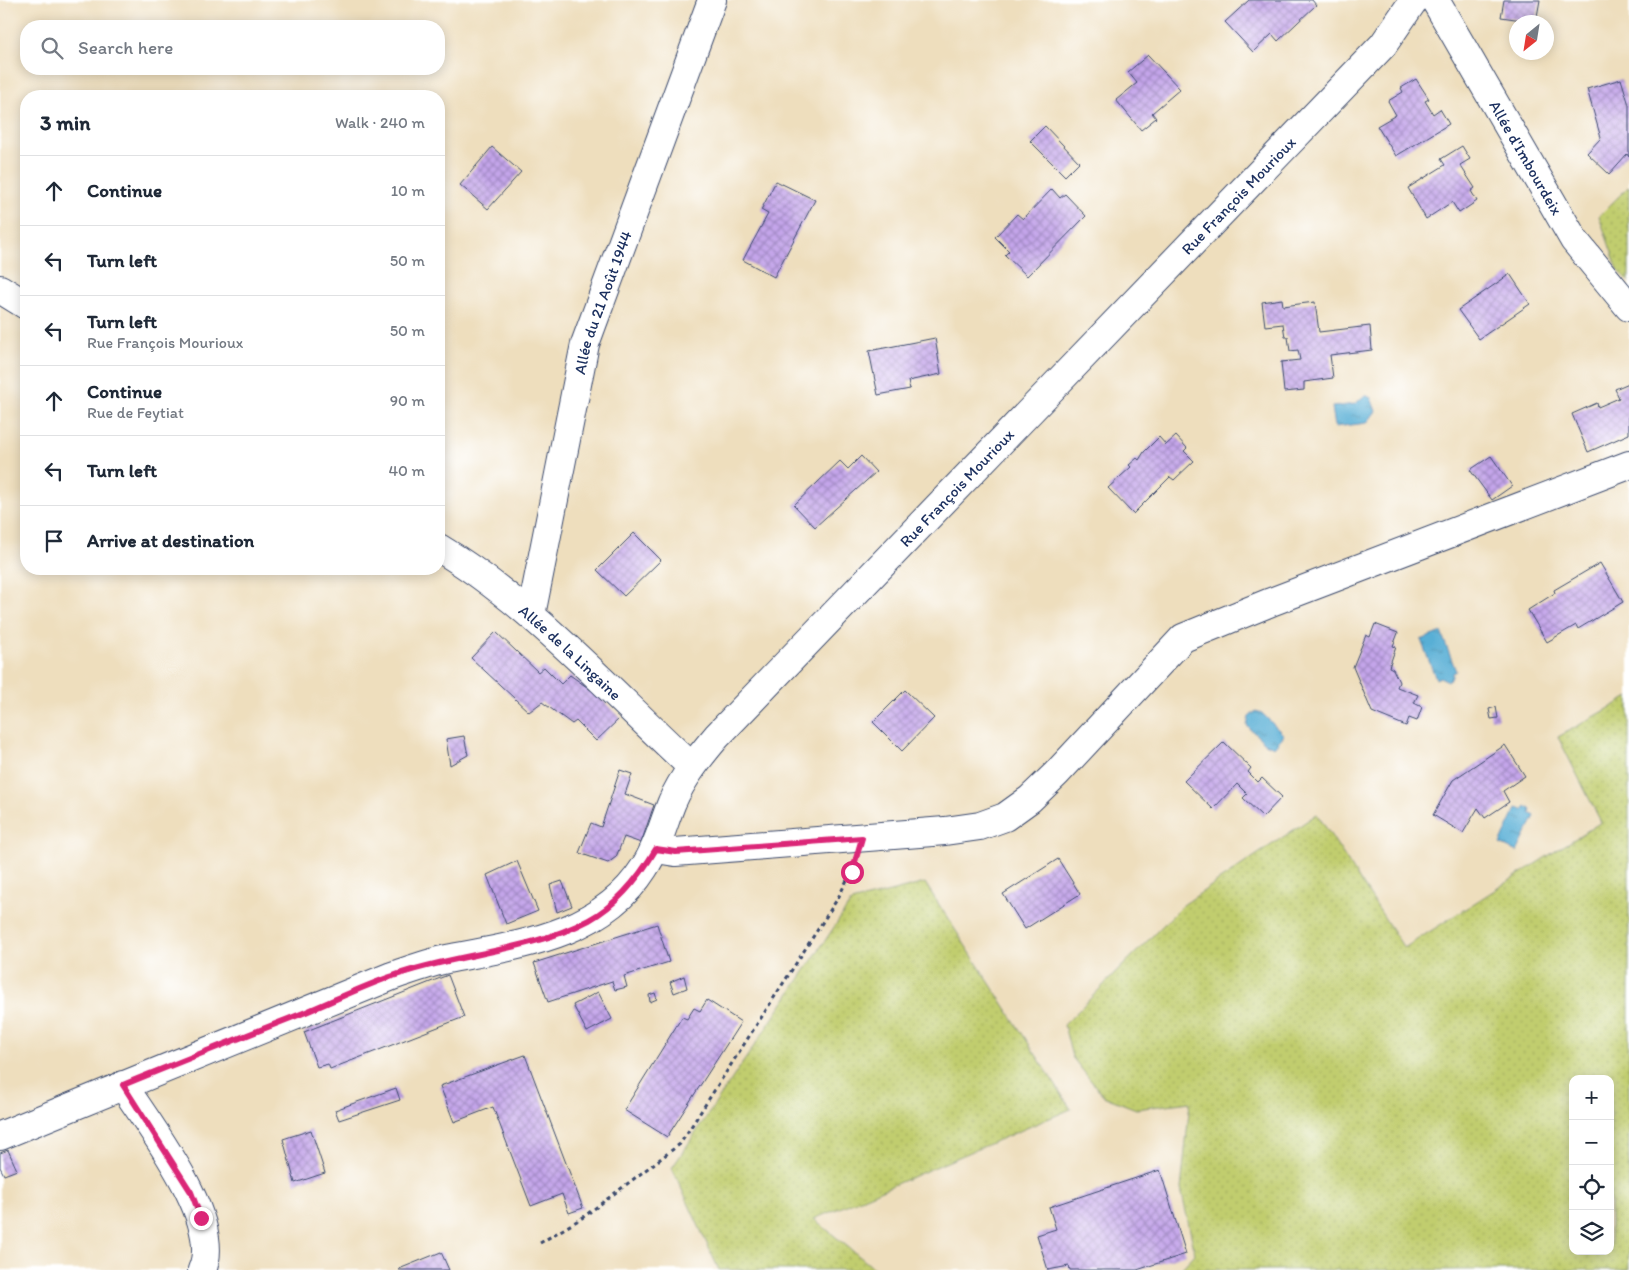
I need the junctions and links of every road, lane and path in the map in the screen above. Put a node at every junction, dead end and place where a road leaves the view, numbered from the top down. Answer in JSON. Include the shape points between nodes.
{"nodes":[{"id":1,"x":712,"y":0,"type":"edge"},
{"id":2,"x":1414,"y":0,"type":"edge"},
{"id":3,"x":1435,"y":0,"type":"edge"},
{"id":4,"x":0,"y":289,"type":"edge"},
{"id":5,"x":20,"y":301,"type":"edge"},
{"id":6,"x":1629,"y":307,"type":"edge"},
{"id":7,"x":1629,"y":465,"type":"edge"},
{"id":8,"x":445,"y":552,"type":"edge"},
{"id":9,"x":531,"y":616,"type":"junction"},
{"id":10,"x":692,"y":767,"type":"junction"},
{"id":11,"x":862,"y":838,"type":"junction"},
{"id":12,"x":656,"y":849,"type":"junction"},
{"id":13,"x":123,"y":1085,"type":"junction"},
{"id":14,"x":0,"y":1136,"type":"edge"},
{"id":15,"x":540,"y":1243,"type":"dead end"},
{"id":16,"x":202,"y":1270,"type":"edge"}],
"edges":[{"from":1,"to":9,"type":"street","name":"Allée du 21 Août 1944","via":[[585,344]]},
{"from":2,"to":10,"type":"street","name":"Rue François Mourioux","via":[[1383,46],[717,736]]},
{"from":3,"to":6,"type":"street","name":"Allée d'Imbourdeix","via":[[1574,240]]},
{"from":4,"to":5,"type":"street"},
{"from":7,"to":11,"type":"street","via":[[1183,638],[1056,774],[1006,816],[980,826]]},
{"from":8,"to":9,"type":"street","name":"Allée de la Lingaine","via":[[469,566]]},
{"from":9,"to":10,"type":"street","name":"Allée de la Lingaine"},
{"from":10,"to":12,"type":"street","name":"Rue François Mourioux","via":[[673,801]]},
{"from":11,"to":12,"type":"street","via":[[676,852]]},
{"from":11,"to":15,"type":"path","via":[[852,872],[838,898],[680,1144],[582,1218]]},
{"from":12,"to":13,"type":"street","name":"Rue François Mourioux","via":[[627,889],[591,919],[540,940],[444,960],[392,976]]},
{"from":13,"to":14,"type":"street","name":"Rue François Mourioux"},
{"from":13,"to":16,"type":"street","via":[[191,1192],[205,1239]]}]}
